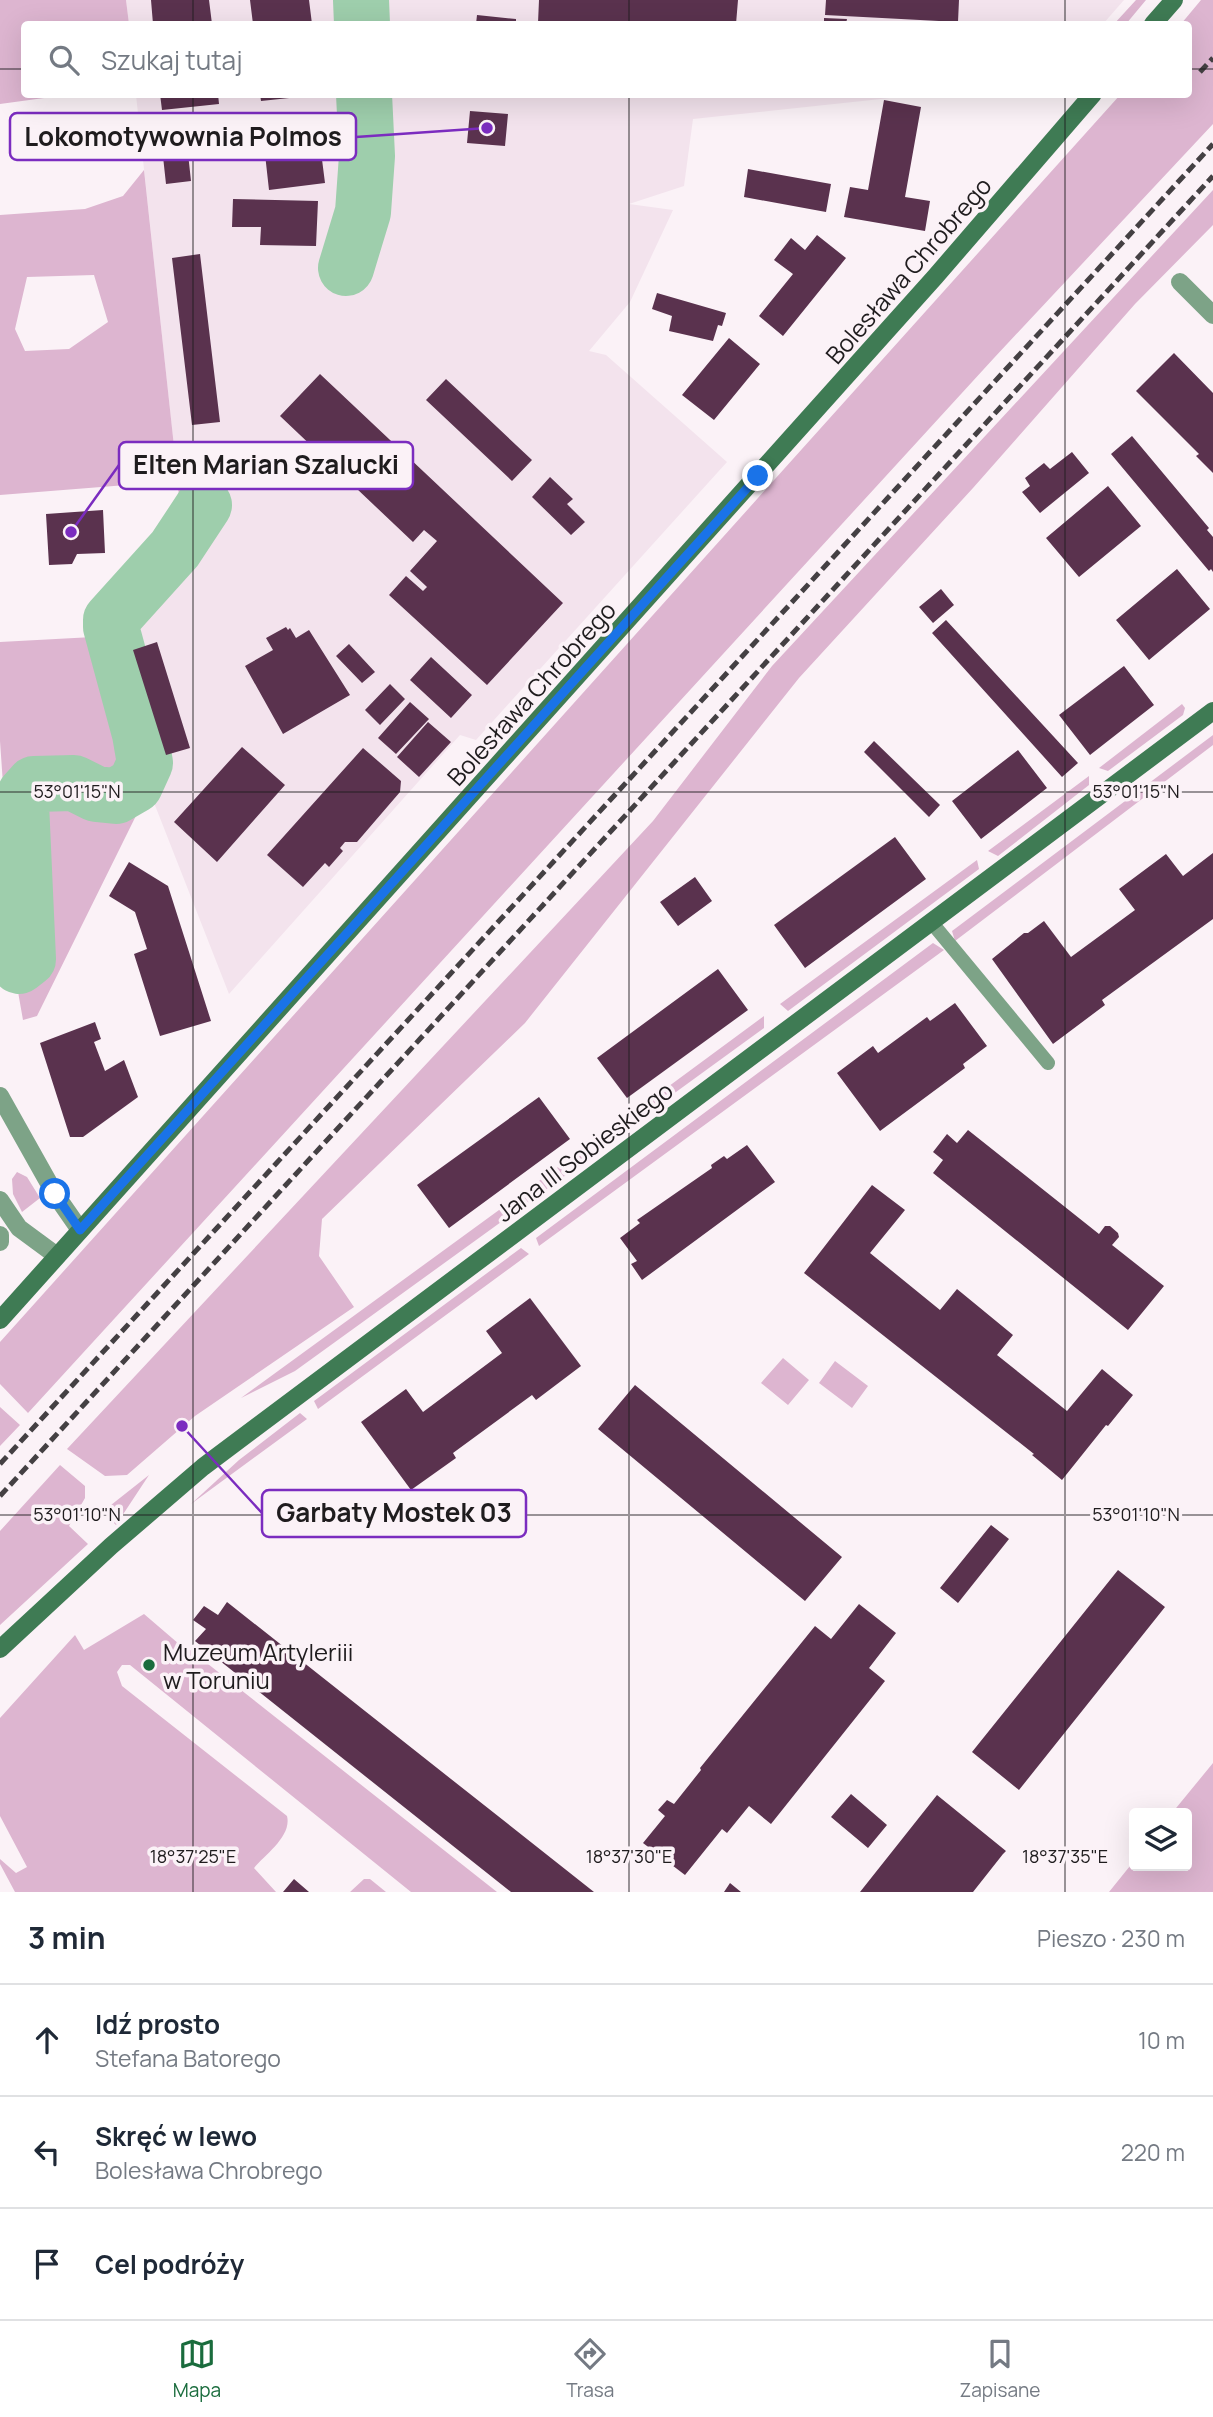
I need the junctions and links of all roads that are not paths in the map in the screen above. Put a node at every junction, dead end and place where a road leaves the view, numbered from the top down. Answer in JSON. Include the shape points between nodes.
{"nodes":[{"id":1,"x":1174,"y":0,"type":"edge"},
{"id":2,"x":1156,"y":21,"type":"edge"},
{"id":3,"x":1090,"y":98,"type":"edge"},
{"id":4,"x":1180,"y":282,"type":"dead end"},
{"id":5,"x":1213,"y":315,"type":"edge"},
{"id":6,"x":1213,"y":711,"type":"edge"},
{"id":7,"x":932,"y":923,"type":"junction"},
{"id":8,"x":1048,"y":1063,"type":"dead end"},
{"id":9,"x":0,"y":1096,"type":"edge"},
{"id":10,"x":0,"y":1200,"type":"edge"},
{"id":11,"x":80,"y":1230,"type":"junction"},
{"id":12,"x":0,"y":1235,"type":"edge"},
{"id":13,"x":0,"y":1241,"type":"edge"},
{"id":14,"x":57,"y":1256,"type":"junction"},
{"id":15,"x":0,"y":1320,"type":"edge"},
{"id":16,"x":0,"y":1649,"type":"edge"}],
"edges":[{"from":1,"to":2,"type":"street"},
{"from":3,"to":11,"type":"street","name":"Bolesława Chrobrego","via":[[899,318]]},
{"from":4,"to":5,"type":"street"},
{"from":6,"to":7,"type":"street","name":"Jana III Sobieskiego"},
{"from":7,"to":8,"type":"lane"},
{"from":7,"to":16,"type":"street","name":"Jana III Sobieskiego","via":[[203,1467]]},
{"from":9,"to":11,"type":"street"},
{"from":10,"to":14,"type":"street","via":[[19,1228]]},
{"from":11,"to":14,"type":"street","name":"Bolesława Chrobrego"},
{"from":12,"to":13,"type":"street"},
{"from":14,"to":15,"type":"street","name":"Bolesława Chrobrego"}]}
